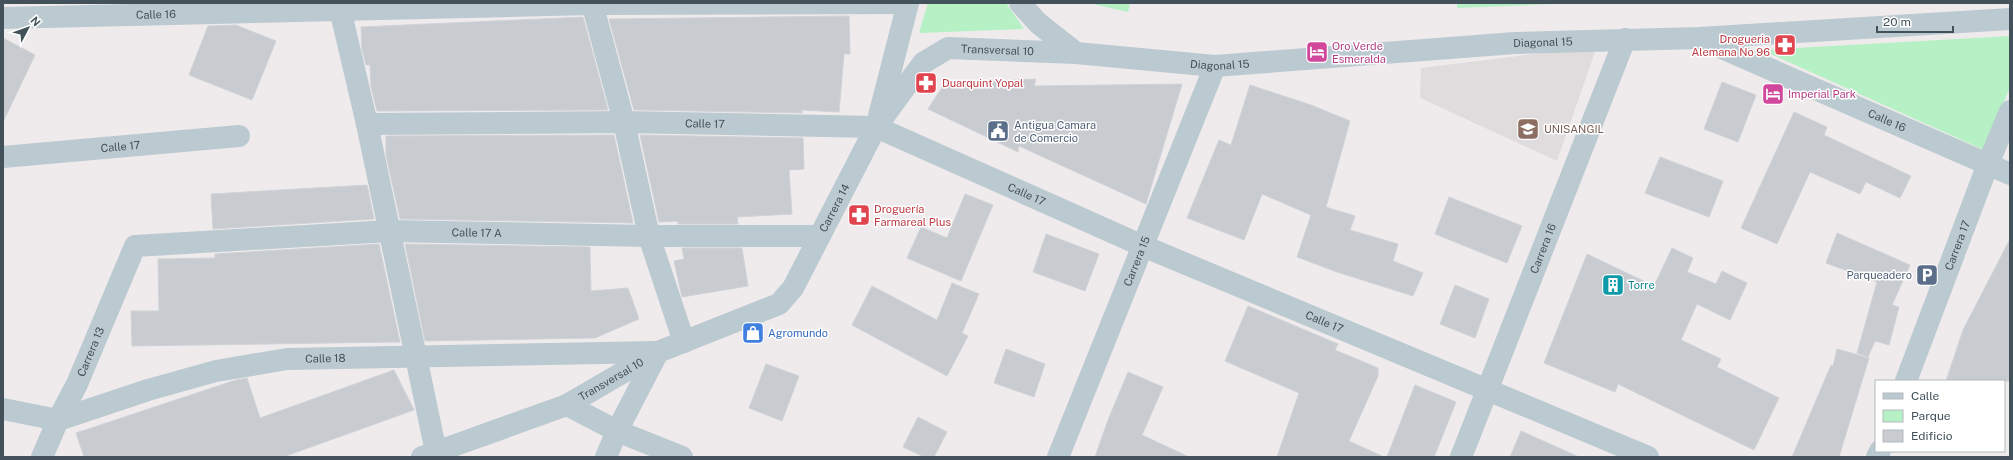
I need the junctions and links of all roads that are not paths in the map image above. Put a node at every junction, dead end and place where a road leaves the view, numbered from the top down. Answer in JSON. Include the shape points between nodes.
{"nodes":[{"id":1,"x":592,"y":3,"type":"edge"},
{"id":2,"x":908,"y":3,"type":"edge"},
{"id":3,"x":1020,"y":3,"type":"edge"},
{"id":4,"x":340,"y":9,"type":"junction"},
{"id":5,"x":3,"y":18,"type":"edge"},
{"id":6,"x":2010,"y":19,"type":"edge"},
{"id":7,"x":1699,"y":38,"type":"junction"},
{"id":8,"x":1625,"y":39,"type":"junction"},
{"id":9,"x":1076,"y":53,"type":"junction"},
{"id":10,"x":923,"y":63,"type":"joint"},
{"id":11,"x":1215,"y":66,"type":"junction"},
{"id":12,"x":2010,"y":111,"type":"edge"},
{"id":13,"x":624,"y":122,"type":"junction"},
{"id":14,"x":367,"y":124,"type":"junction"},
{"id":15,"x":876,"y":127,"type":"junction"},
{"id":16,"x":239,"y":136,"type":"dead end"},
{"id":17,"x":3,"y":157,"type":"edge"},
{"id":18,"x":1988,"y":164,"type":"junction"},
{"id":19,"x":2010,"y":174,"type":"edge"},
{"id":20,"x":389,"y":231,"type":"junction"},
{"id":21,"x":649,"y":236,"type":"junction"},
{"id":22,"x":819,"y":236,"type":"junction"},
{"id":23,"x":135,"y":246,"type":"joint"},
{"id":24,"x":1143,"y":246,"type":"junction"},
{"id":25,"x":793,"y":288,"type":"joint"},
{"id":26,"x":684,"y":342,"type":"junction"},
{"id":27,"x":658,"y":352,"type":"junction"},
{"id":28,"x":415,"y":358,"type":"junction"},
{"id":29,"x":1906,"y":380,"type":"edge"},
{"id":30,"x":1488,"y":390,"type":"junction"},
{"id":31,"x":566,"y":405,"type":"junction"},
{"id":32,"x":3,"y":409,"type":"edge"},
{"id":33,"x":58,"y":420,"type":"junction"},
{"id":34,"x":617,"y":431,"type":"junction"},
{"id":35,"x":429,"y":454,"type":"edge"},
{"id":36,"x":42,"y":457,"type":"edge"},
{"id":37,"x":606,"y":457,"type":"edge"},
{"id":38,"x":682,"y":457,"type":"edge"},
{"id":39,"x":1058,"y":457,"type":"edge"},
{"id":40,"x":1461,"y":457,"type":"edge"},
{"id":41,"x":1648,"y":457,"type":"edge"}],
"edges":[{"from":1,"to":2,"type":"street","name":"Calle 16"},
{"from":1,"to":4,"type":"street","name":"Calle 16"},
{"from":1,"to":13,"type":"street"},
{"from":2,"to":15,"type":"street","name":"Carrera 14"},
{"from":3,"to":9,"type":"street","via":[[1038,23]]},
{"from":4,"to":5,"type":"street","name":"Calle 16"},
{"from":4,"to":14,"type":"street"},
{"from":6,"to":7,"type":"street","name":"Diagonal 15"},
{"from":7,"to":8,"type":"street","name":"Diagonal 15"},
{"from":7,"to":18,"type":"street","name":"Calle 16"},
{"from":8,"to":11,"type":"street","name":"Diagonal 15","via":[[1515,43]]},
{"from":8,"to":30,"type":"street","name":"Carrera 16"},
{"from":9,"to":10,"type":"street","name":"Transversal 10","via":[[948,48]]},
{"from":9,"to":11,"type":"street","name":"Diagonal 15"},
{"from":10,"to":15,"type":"street","name":"Carrera 14"},
{"from":11,"to":24,"type":"street","name":"Carrera 15"},
{"from":12,"to":18,"type":"street","name":"Carrera 17"},
{"from":13,"to":14,"type":"street","name":"Calle 17"},
{"from":13,"to":15,"type":"street","name":"Calle 17"},
{"from":13,"to":21,"type":"street"},
{"from":14,"to":20,"type":"street"},
{"from":15,"to":22,"type":"street","name":"Carrera 14"},
{"from":15,"to":24,"type":"street","name":"Calle 17"},
{"from":16,"to":17,"type":"street","name":"Calle 17"},
{"from":18,"to":19,"type":"street","name":"Calle 16"},
{"from":18,"to":29,"type":"street","name":"Carrera 17"},
{"from":20,"to":21,"type":"street","name":"Calle 17 A"},
{"from":20,"to":23,"type":"street","name":"Calle 17 A"},
{"from":20,"to":28,"type":"street"},
{"from":21,"to":22,"type":"street","name":"Calle 17 A"},
{"from":21,"to":26,"type":"street"},
{"from":22,"to":25,"type":"street","name":"Carrera 14"},
{"from":23,"to":33,"type":"street","name":"Carrera 13","via":[[77,384]]},
{"from":24,"to":30,"type":"street","name":"Calle 17"},
{"from":24,"to":39,"type":"street","name":"Carrera 15"},
{"from":25,"to":26,"type":"street","name":"Transversal 10","via":[[779,304]]},
{"from":26,"to":27,"type":"street","name":"Transversal 10"},
{"from":27,"to":28,"type":"street","name":"Calle 18"},
{"from":27,"to":31,"type":"street","name":"Transversal 10"},
{"from":27,"to":34,"type":"street"},
{"from":28,"to":33,"type":"street","name":"Calle 18","via":[[287,359],[216,371]]},
{"from":28,"to":35,"type":"street"},
{"from":30,"to":40,"type":"street","name":"Carrera 16"},
{"from":30,"to":41,"type":"street","name":"Calle 17"},
{"from":31,"to":34,"type":"street"},
{"from":31,"to":35,"type":"street","name":"Transversal 10"},
{"from":32,"to":33,"type":"street","name":"Calle 18"},
{"from":33,"to":36,"type":"street","name":"Carrera 13"},
{"from":34,"to":37,"type":"street"},
{"from":34,"to":38,"type":"street"}]}
